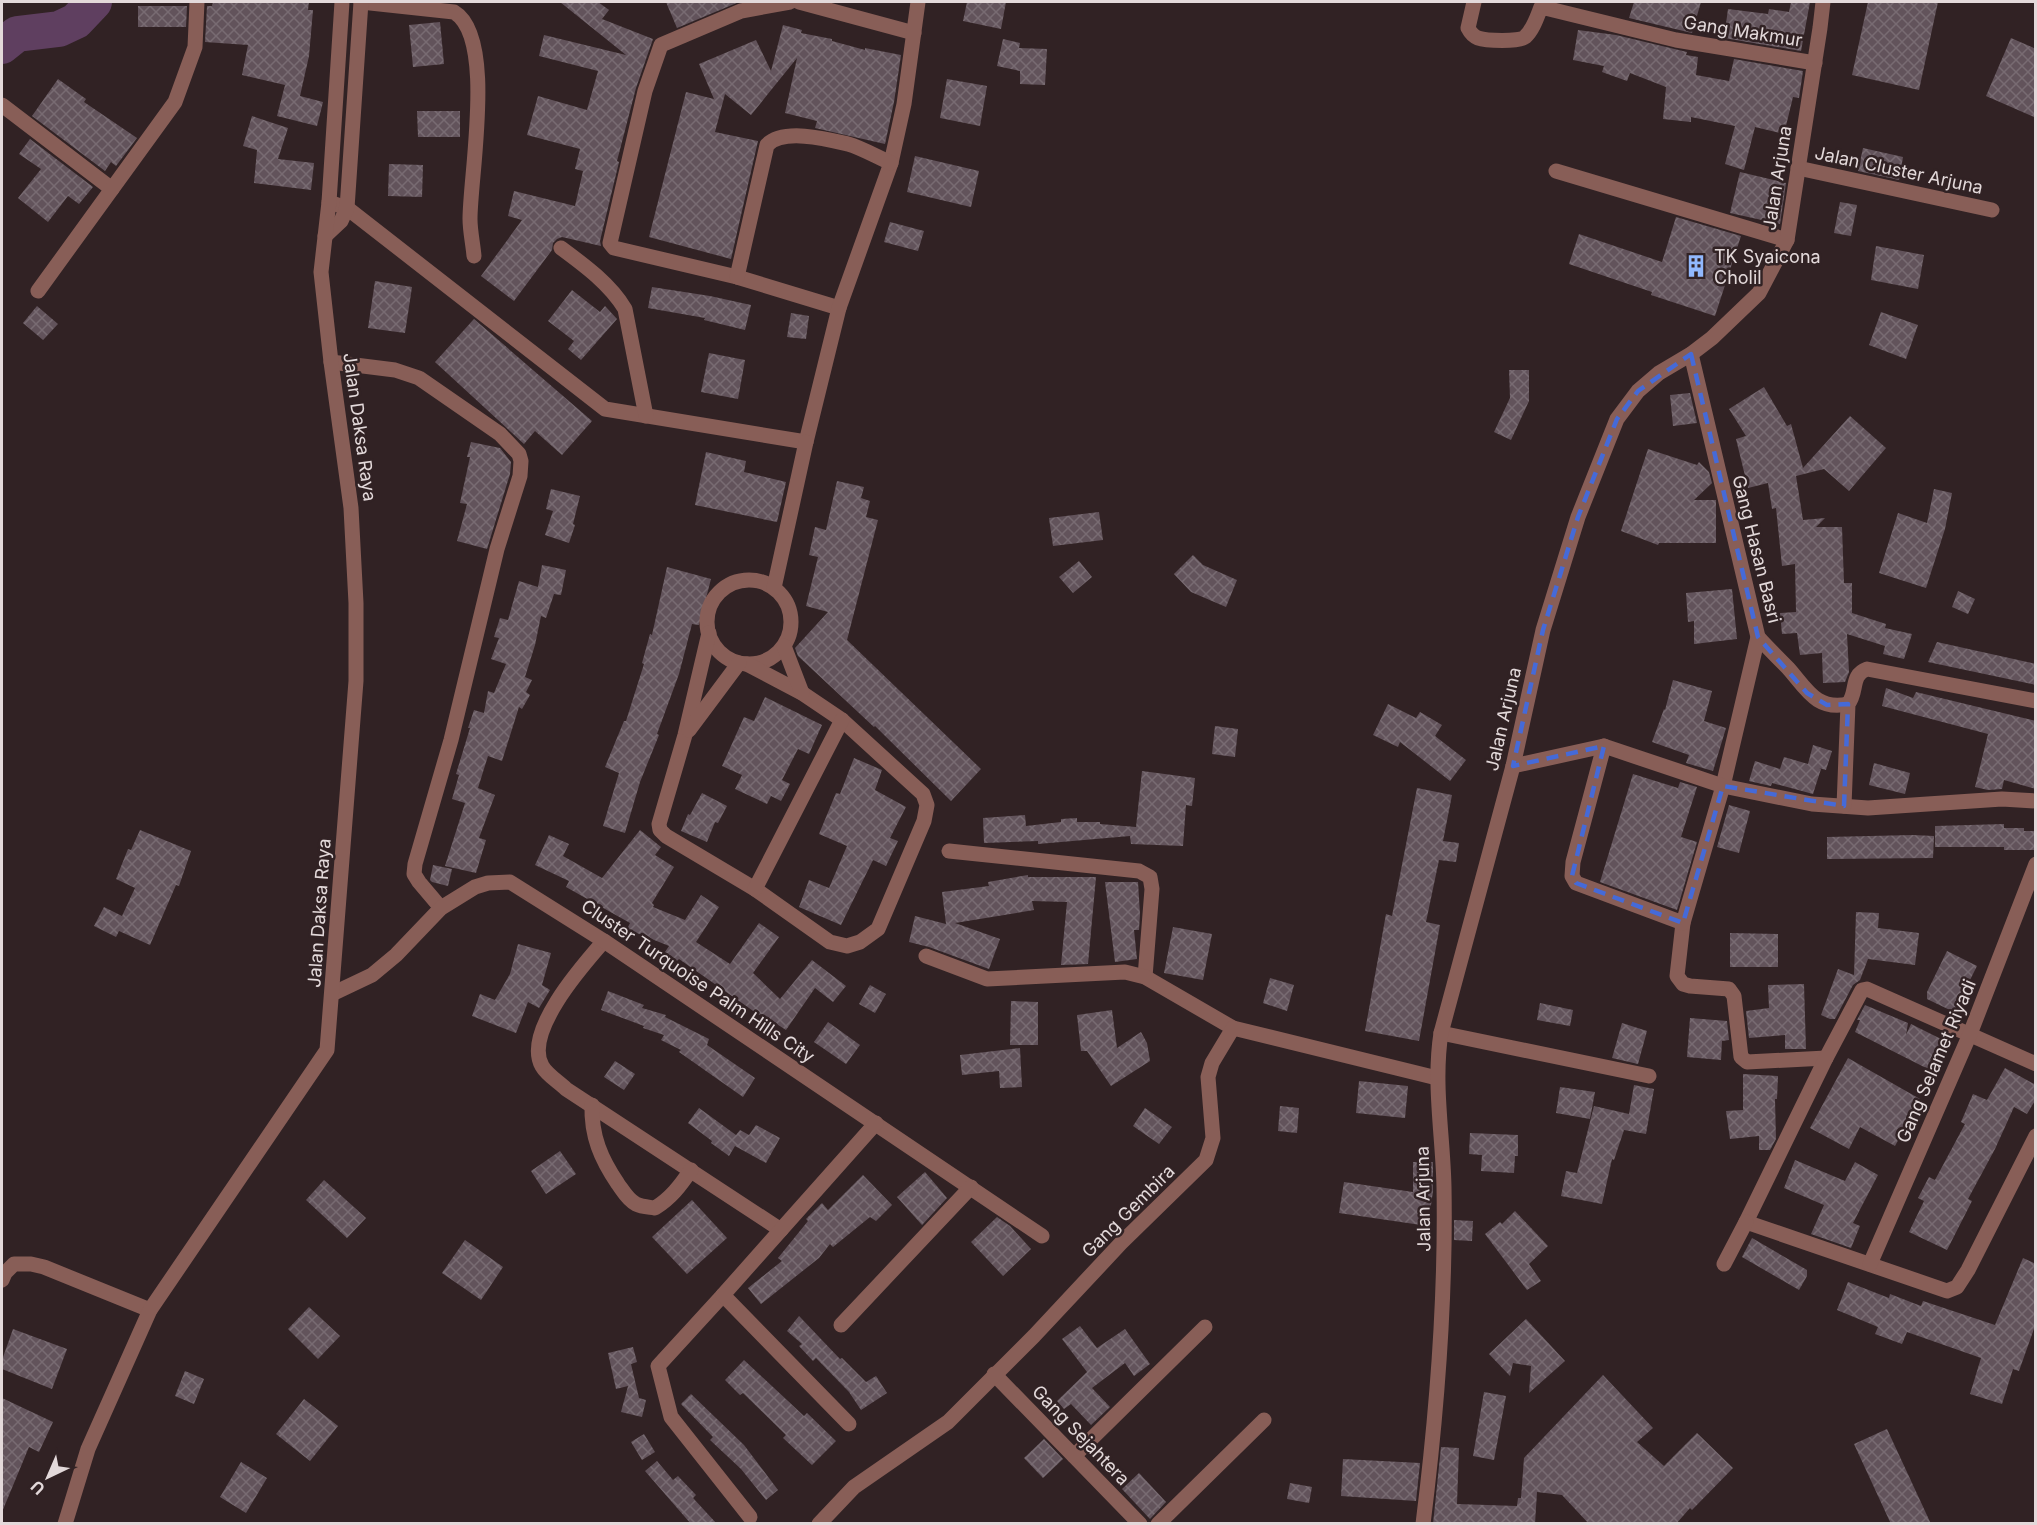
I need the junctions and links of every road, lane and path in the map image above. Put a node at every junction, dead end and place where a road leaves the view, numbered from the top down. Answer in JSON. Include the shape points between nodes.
{"nodes":[{"id":1,"x":197,"y":2,"type":"edge"},
{"id":2,"x":342,"y":2,"type":"edge"},
{"id":3,"x":361,"y":2,"type":"edge"},
{"id":4,"x":790,"y":2,"type":"edge"},
{"id":5,"x":800,"y":2,"type":"edge"},
{"id":6,"x":918,"y":2,"type":"edge"},
{"id":7,"x":1474,"y":2,"type":"edge"},
{"id":8,"x":1823,"y":2,"type":"edge"},
{"id":9,"x":1541,"y":4,"type":"edge"},
{"id":10,"x":914,"y":33,"type":"junction"},
{"id":11,"x":1815,"y":63,"type":"junction"},
{"id":12,"x":2,"y":105,"type":"edge"},
{"id":13,"x":891,"y":163,"type":"junction"},
{"id":14,"x":1798,"y":168,"type":"junction"},
{"id":15,"x":1556,"y":171,"type":"dead end"},
{"id":16,"x":112,"y":189,"type":"junction"},
{"id":17,"x":329,"y":202,"type":"junction"},
{"id":18,"x":347,"y":208,"type":"junction"},
{"id":19,"x":1992,"y":210,"type":"dead end"},
{"id":20,"x":325,"y":236,"type":"junction"},
{"id":21,"x":1787,"y":240,"type":"junction"},
{"id":22,"x":561,"y":248,"type":"dead end"},
{"id":23,"x":474,"y":256,"type":"dead end"},
{"id":24,"x":737,"y":277,"type":"junction"},
{"id":25,"x":38,"y":291,"type":"dead end"},
{"id":26,"x":839,"y":308,"type":"junction"},
{"id":27,"x":1691,"y":354,"type":"junction"},
{"id":28,"x":331,"y":362,"type":"junction"},
{"id":29,"x":646,"y":416,"type":"junction"},
{"id":30,"x":806,"y":442,"type":"junction"},
{"id":31,"x":774,"y":588,"type":"junction"},
{"id":32,"x":709,"y":633,"type":"junction"},
{"id":33,"x":1758,"y":638,"type":"junction"},
{"id":34,"x":784,"y":646,"type":"junction"},
{"id":35,"x":743,"y":664,"type":"junction"},
{"id":36,"x":802,"y":693,"type":"junction"},
{"id":37,"x":2036,"y":702,"type":"edge"},
{"id":38,"x":1848,"y":704,"type":"junction"},
{"id":39,"x":842,"y":720,"type":"junction"},
{"id":40,"x":686,"y":735,"type":"junction"},
{"id":41,"x":1604,"y":746,"type":"junction"},
{"id":42,"x":1514,"y":766,"type":"junction"},
{"id":43,"x":1723,"y":786,"type":"junction"},
{"id":44,"x":2036,"y":801,"type":"edge"},
{"id":45,"x":1844,"y":806,"type":"junction"},
{"id":46,"x":949,"y":851,"type":"dead end"},
{"id":47,"x":2034,"y":867,"type":"edge"},
{"id":48,"x":755,"y":889,"type":"junction"},
{"id":49,"x":441,"y":908,"type":"junction"},
{"id":50,"x":1683,"y":923,"type":"junction"},
{"id":51,"x":604,"y":941,"type":"junction"},
{"id":52,"x":926,"y":956,"type":"dead end"},
{"id":53,"x":1145,"y":977,"type":"junction"},
{"id":54,"x":332,"y":994,"type":"junction"},
{"id":55,"x":1233,"y":1028,"type":"junction"},
{"id":56,"x":1441,"y":1033,"type":"junction"},
{"id":57,"x":1970,"y":1034,"type":"junction"},
{"id":58,"x":1826,"y":1058,"type":"junction"},
{"id":59,"x":2036,"y":1064,"type":"edge"},
{"id":60,"x":1649,"y":1076,"type":"dead end"},
{"id":61,"x":1437,"y":1078,"type":"junction"},
{"id":62,"x":592,"y":1105,"type":"junction"},
{"id":63,"x":876,"y":1123,"type":"junction"},
{"id":64,"x":2036,"y":1136,"type":"edge"},
{"id":65,"x":691,"y":1170,"type":"junction"},
{"id":66,"x":971,"y":1187,"type":"junction"},
{"id":67,"x":1746,"y":1222,"type":"junction"},
{"id":68,"x":781,"y":1230,"type":"junction"},
{"id":69,"x":1042,"y":1236,"type":"dead end"},
{"id":70,"x":1724,"y":1264,"type":"dead end"},
{"id":71,"x":1870,"y":1264,"type":"junction"},
{"id":72,"x":2,"y":1280,"type":"edge"},
{"id":73,"x":723,"y":1295,"type":"junction"},
{"id":74,"x":150,"y":1310,"type":"junction"},
{"id":75,"x":841,"y":1325,"type":"dead end"},
{"id":76,"x":1205,"y":1327,"type":"dead end"},
{"id":77,"x":994,"y":1374,"type":"junction"},
{"id":78,"x":1264,"y":1420,"type":"dead end"},
{"id":79,"x":849,"y":1424,"type":"dead end"},
{"id":80,"x":1074,"y":1456,"type":"junction"},
{"id":81,"x":750,"y":1518,"type":"dead end"},
{"id":82,"x":65,"y":1524,"type":"edge"},
{"id":83,"x":819,"y":1524,"type":"edge"},
{"id":84,"x":1140,"y":1524,"type":"edge"},
{"id":85,"x":1158,"y":1524,"type":"edge"},
{"id":86,"x":1423,"y":1524,"type":"edge"}],
"edges":[{"from":1,"to":16,"type":"street","via":[[195,47],[175,102]]},
{"from":2,"to":17,"type":"street"},
{"from":3,"to":18,"type":"street"},
{"from":3,"to":23,"type":"street","via":[[454,12],[468,27],[477,93],[470,218]]},
{"from":4,"to":24,"type":"street","via":[[741,11],[661,45],[645,91],[610,243],[614,248]]},
{"from":5,"to":10,"type":"street"},
{"from":6,"to":10,"type":"street"},
{"from":7,"to":9,"type":"street","name":"Gang Makmur","via":[[1468,28],[1471,34],[1478,38],[1519,40],[1531,30]]},
{"from":8,"to":11,"type":"street","name":"Jalan Arjuna"},
{"from":9,"to":11,"type":"street","name":"Gang Makmur","via":[[1676,40]]},
{"from":10,"to":13,"type":"street"},
{"from":11,"to":14,"type":"street","name":"Jalan Arjuna"},
{"from":12,"to":16,"type":"street"},
{"from":13,"to":24,"type":"street","via":[[849,145],[804,136],[771,140],[766,145]]},
{"from":13,"to":26,"type":"street"},
{"from":14,"to":19,"type":"street","name":"Jalan Cluster Arjuna"},
{"from":14,"to":21,"type":"street","name":"Jalan Arjuna"},
{"from":15,"to":21,"type":"street"},
{"from":16,"to":25,"type":"street"},
{"from":17,"to":18,"type":"street"},
{"from":17,"to":20,"type":"street","name":"Jalan Daksa Raya"},
{"from":18,"to":20,"type":"street"},
{"from":18,"to":29,"type":"street","via":[[605,409]]},
{"from":20,"to":28,"type":"street","name":"Jalan Daksa Raya","via":[[321,272]]},
{"from":21,"to":27,"type":"street","name":"Jalan Arjuna","via":[[1760,293]]},
{"from":22,"to":29,"type":"street","via":[[617,296],[625,309]]},
{"from":24,"to":26,"type":"street"},
{"from":26,"to":30,"type":"street"},
{"from":27,"to":33,"type":"street","name":"Gang Hasan Basri"},
{"from":27,"to":42,"type":"street","name":"Jalan Arjuna","via":[[1638,391],[1617,418],[1578,517],[1543,630]]},
{"from":28,"to":49,"type":"street","via":[[395,370],[419,378],[500,434],[521,461],[451,740],[415,864],[414,874]]},
{"from":28,"to":54,"type":"street","name":"Jalan Daksa Raya","via":[[351,508],[356,625],[356,681]]},
{"from":29,"to":30,"type":"street"},
{"from":30,"to":31,"type":"street"},
{"from":31,"to":32,"type":"street","via":[[750,579],[725,587],[710,608]]},
{"from":31,"to":34,"type":"street","via":[[790,609],[790,634]]},
{"from":32,"to":35,"type":"street","via":[[726,657]]},
{"from":32,"to":40,"type":"street"},
{"from":33,"to":38,"type":"street","name":"Gang Hasan Basri","via":[[1807,693],[1827,705]]},
{"from":33,"to":43,"type":"street"},
{"from":34,"to":35,"type":"street","via":[[762,662]]},
{"from":34,"to":36,"type":"street"},
{"from":35,"to":36,"type":"street"},
{"from":35,"to":40,"type":"street"},
{"from":36,"to":39,"type":"street"},
{"from":37,"to":38,"type":"street","via":[[1867,669],[1856,676]]},
{"from":38,"to":45,"type":"street"},
{"from":39,"to":48,"type":"street"},
{"from":39,"to":48,"type":"street","via":[[923,794],[927,805],[924,821],[878,929],[847,946],[830,942]]},
{"from":40,"to":48,"type":"street","via":[[660,830]]},
{"from":41,"to":42,"type":"street"},
{"from":41,"to":43,"type":"street"},
{"from":41,"to":50,"type":"street","via":[[1572,876],[1576,883]]},
{"from":42,"to":56,"type":"street","name":"Jalan Arjuna"},
{"from":43,"to":45,"type":"street","via":[[1812,804]]},
{"from":43,"to":50,"type":"street"},
{"from":44,"to":45,"type":"street"},
{"from":46,"to":53,"type":"street","via":[[1139,871],[1150,877]]},
{"from":47,"to":57,"type":"street","name":"Gang Selamet Riyadi"},
{"from":49,"to":51,"type":"street","name":"Cluster Turquoise Palm Hills City","via":[[475,887],[510,882]]},
{"from":49,"to":54,"type":"street","name":"Cluster Turquoise Palm Hills City","via":[[372,975]]},
{"from":50,"to":58,"type":"street","via":[[1677,976],[1690,986],[1729,989],[1734,996],[1742,1058],[1747,1062]]},
{"from":51,"to":62,"type":"street","via":[[575,974],[549,1014],[538,1054],[543,1067],[566,1089]]},
{"from":51,"to":63,"type":"street","name":"Cluster Turquoise Palm Hills City"},
{"from":52,"to":53,"type":"street","via":[[987,979],[1125,972]]},
{"from":53,"to":55,"type":"street"},
{"from":54,"to":74,"type":"street","name":"Jalan Daksa Raya","via":[[327,1050]]},
{"from":55,"to":61,"type":"street"},
{"from":55,"to":77,"type":"street","name":"Gang Gembira","via":[[1208,1077],[1213,1138],[1206,1160]]},
{"from":56,"to":60,"type":"street"},
{"from":56,"to":61,"type":"street","name":"Jalan Arjuna"},
{"from":57,"to":58,"type":"street","via":[[1866,989]]},
{"from":57,"to":59,"type":"street"},
{"from":57,"to":71,"type":"street","name":"Gang Selamet Riyadi"},
{"from":58,"to":67,"type":"street"},
{"from":61,"to":86,"type":"street","name":"Jalan Arjuna","via":[[1444,1187],[1443,1300],[1435,1429]]},
{"from":62,"to":65,"type":"street"},
{"from":62,"to":65,"type":"street","via":[[591,1122],[603,1161],[627,1197],[637,1205],[655,1208],[674,1194]]},
{"from":63,"to":66,"type":"street","name":"Cluster Turquoise Palm Hills City"},
{"from":63,"to":68,"type":"street"},
{"from":64,"to":71,"type":"street","via":[[1957,1287],[1947,1291]]},
{"from":65,"to":68,"type":"street"},
{"from":66,"to":69,"type":"street","name":"Cluster Turquoise Palm Hills City"},
{"from":66,"to":75,"type":"street"},
{"from":67,"to":70,"type":"street"},
{"from":67,"to":71,"type":"street"},
{"from":68,"to":73,"type":"street"},
{"from":72,"to":74,"type":"street","via":[[14,1264],[31,1264]]},
{"from":73,"to":79,"type":"street"},
{"from":73,"to":81,"type":"street","via":[[658,1366],[671,1418]]},
{"from":74,"to":82,"type":"street","name":"Jalan Daksa Raya","via":[[88,1449]]},
{"from":76,"to":80,"type":"street"},
{"from":77,"to":80,"type":"street","name":"Gang Sejahtera"},
{"from":77,"to":83,"type":"street","name":"Gang Gembira","via":[[948,1422],[855,1487]]},
{"from":78,"to":85,"type":"street"},
{"from":80,"to":84,"type":"street","name":"Gang Sejahtera"}]}
